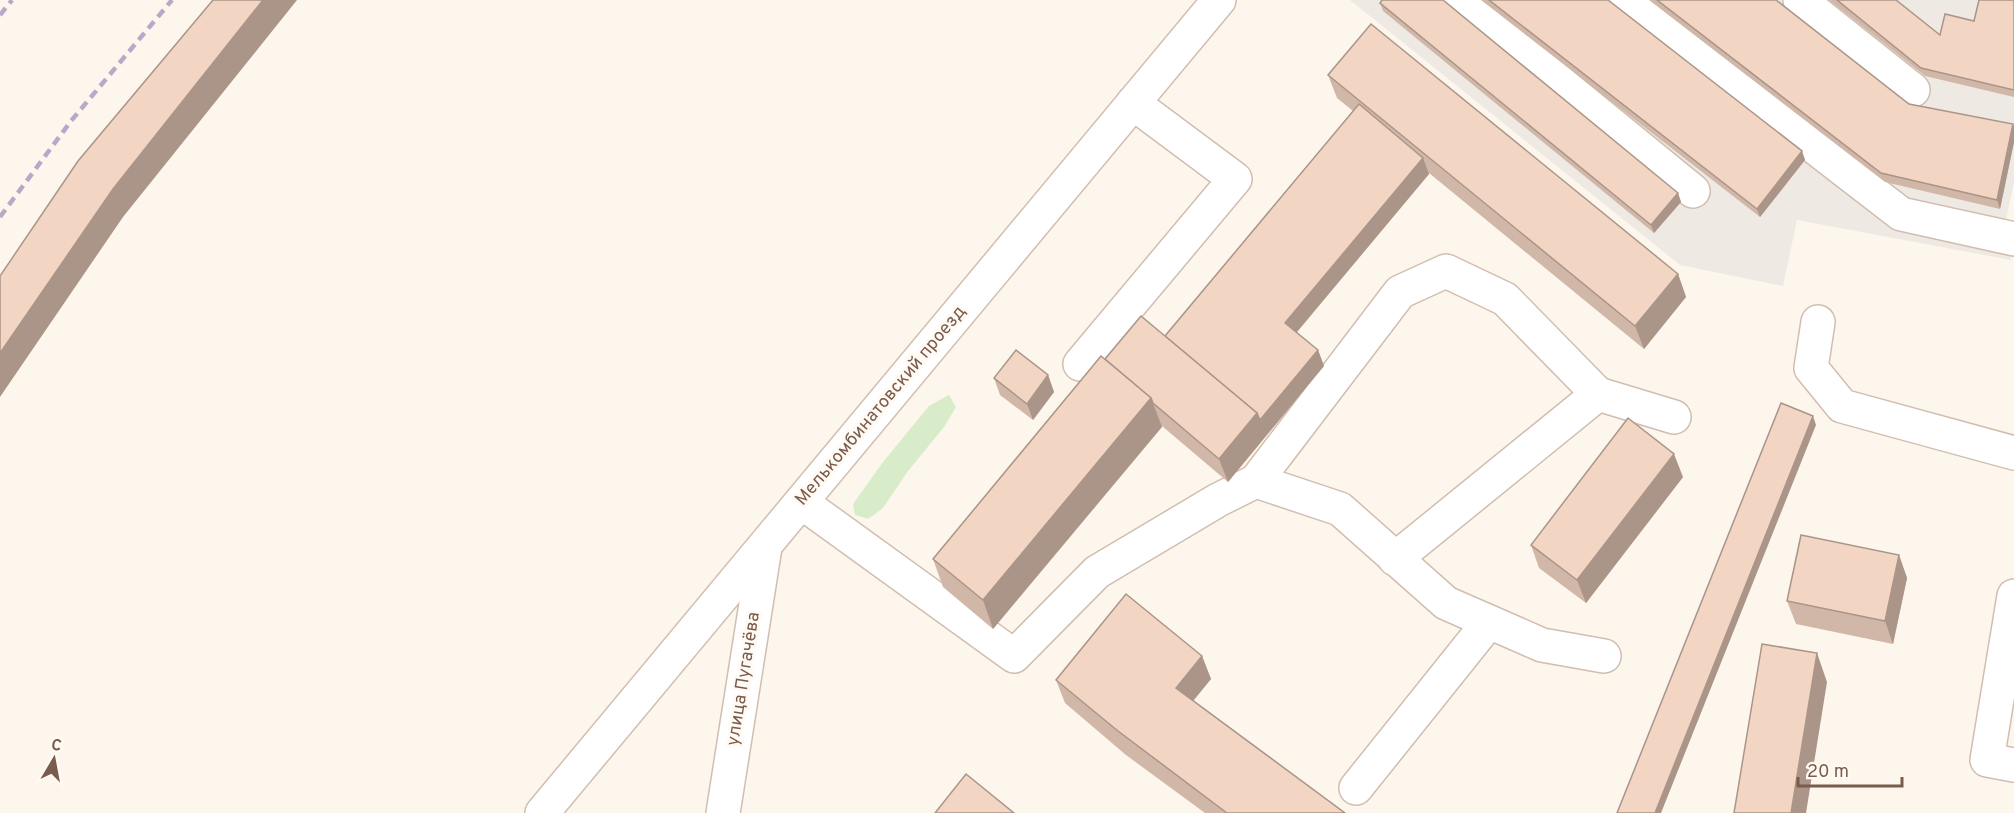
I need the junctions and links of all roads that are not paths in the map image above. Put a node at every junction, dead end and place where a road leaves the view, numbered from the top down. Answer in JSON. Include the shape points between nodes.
{"nodes":[{"id":1,"x":1219,"y":0,"type":"edge"},
{"id":2,"x":1459,"y":0,"type":"edge"},
{"id":3,"x":1624,"y":0,"type":"edge"},
{"id":4,"x":1800,"y":0,"type":"edge"},
{"id":5,"x":1913,"y":90,"type":"dead end"},
{"id":6,"x":1133,"y":103,"type":"junction"},
{"id":7,"x":1693,"y":191,"type":"dead end"},
{"id":8,"x":2014,"y":239,"type":"edge"},
{"id":9,"x":1818,"y":322,"type":"dead end"},
{"id":10,"x":1080,"y":364,"type":"dead end"},
{"id":11,"x":1598,"y":394,"type":"junction"},
{"id":12,"x":1674,"y":417,"type":"dead end"},
{"id":13,"x":2014,"y":453,"type":"edge"},
{"id":14,"x":1256,"y":482,"type":"junction"},
{"id":15,"x":801,"y":502,"type":"junction"},
{"id":16,"x":765,"y":545,"type":"junction"},
{"id":17,"x":1395,"y":559,"type":"junction"},
{"id":18,"x":2014,"y":596,"type":"edge"},
{"id":19,"x":1489,"y":622,"type":"junction"},
{"id":20,"x":1604,"y":656,"type":"dead end"},
{"id":21,"x":2014,"y":765,"type":"edge"},
{"id":22,"x":1356,"y":788,"type":"dead end"},
{"id":23,"x":542,"y":813,"type":"edge"},
{"id":24,"x":723,"y":813,"type":"edge"}],
"edges":[{"from":1,"to":6,"type":"street","name":"Мелькомбинатовский проезд"},
{"from":2,"to":7,"type":"street"},
{"from":3,"to":8,"type":"street","via":[[1900,214]]},
{"from":4,"to":5,"type":"street"},
{"from":6,"to":10,"type":"street","via":[[1235,179]]},
{"from":6,"to":15,"type":"street","name":"Мелькомбинатовский проезд"},
{"from":9,"to":13,"type":"street","via":[[1811,368],[1842,406]]},
{"from":11,"to":12,"type":"street"},
{"from":11,"to":14,"type":"street","via":[[1505,299],[1446,271],[1400,292]]},
{"from":11,"to":17,"type":"street"},
{"from":14,"to":15,"type":"street","via":[[1218,500],[1097,572],[1014,656]]},
{"from":14,"to":17,"type":"street","via":[[1340,509]]},
{"from":15,"to":16,"type":"street","name":"Мелькомбинатовский проезд"},
{"from":16,"to":23,"type":"street","name":"Мелькомбинатовский проезд"},
{"from":16,"to":24,"type":"street","name":"улица Пугачёва"},
{"from":17,"to":19,"type":"street","via":[[1446,603]]},
{"from":18,"to":21,"type":"street","via":[[1987,760]]},
{"from":19,"to":20,"type":"street","via":[[1542,645]]},
{"from":19,"to":22,"type":"street"}]}
